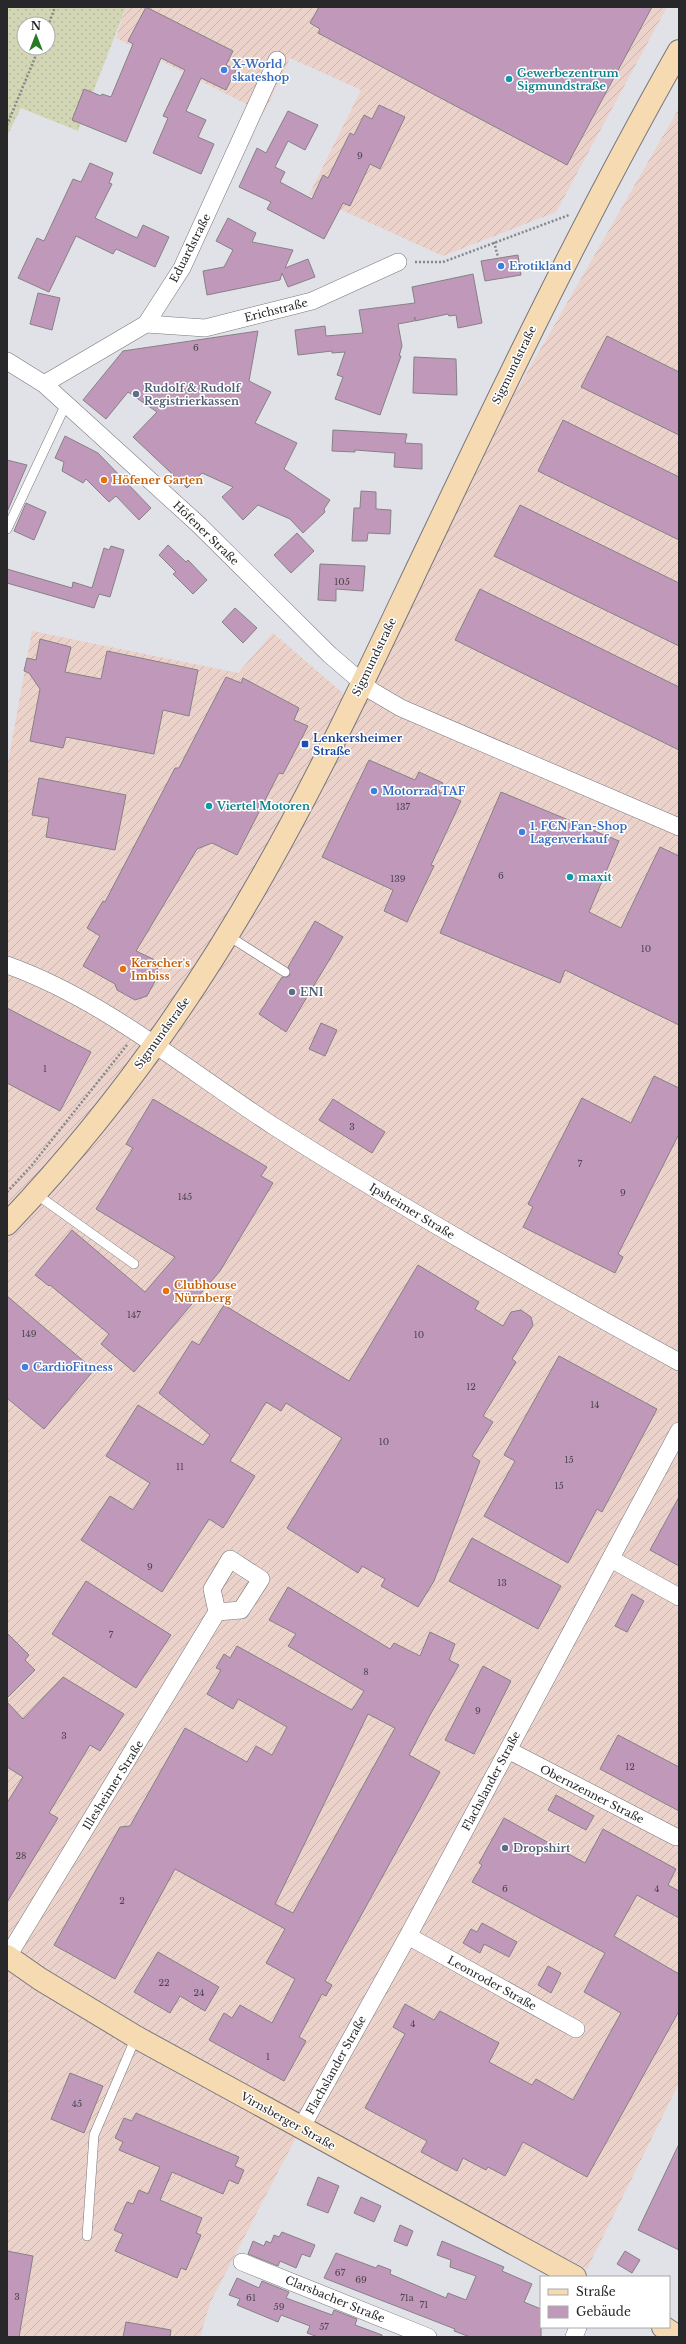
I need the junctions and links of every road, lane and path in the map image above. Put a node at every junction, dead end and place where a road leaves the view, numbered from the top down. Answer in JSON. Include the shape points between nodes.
{"nodes":[{"id":1,"x":679,"y":51,"type":"edge"},
{"id":2,"x":36,"y":56,"type":"edge"},
{"id":3,"x":277,"y":60,"type":"dead end"},
{"id":4,"x":7,"y":126,"type":"edge"},
{"id":5,"x":586,"y":223,"type":"junction"},
{"id":6,"x":494,"y":242,"type":"junction"},
{"id":7,"x":498,"y":257,"type":"dead end"},
{"id":8,"x":398,"y":262,"type":"joint"},
{"id":9,"x":146,"y":324,"type":"junction"},
{"id":10,"x":7,"y":361,"type":"edge"},
{"id":11,"x":44,"y":384,"type":"junction"},
{"id":12,"x":66,"y":404,"type":"junction"},
{"id":13,"x":7,"y":529,"type":"edge"},
{"id":14,"x":361,"y":682,"type":"junction"},
{"id":15,"x":679,"y":827,"type":"edge"},
{"id":16,"x":227,"y":935,"type":"junction"},
{"id":17,"x":7,"y":965,"type":"edge"},
{"id":18,"x":285,"y":972,"type":"dead end"},
{"id":19,"x":135,"y":1033,"type":"junction"},
{"id":20,"x":154,"y":1046,"type":"junction"},
{"id":21,"x":7,"y":1192,"type":"edge"},
{"id":22,"x":36,"y":1194,"type":"junction"},
{"id":23,"x":7,"y":1224,"type":"edge"},
{"id":24,"x":134,"y":1264,"type":"dead end"},
{"id":25,"x":679,"y":1362,"type":"edge"},
{"id":26,"x":679,"y":1432,"type":"edge"},
{"id":27,"x":611,"y":1560,"type":"junction"},
{"id":28,"x":679,"y":1597,"type":"edge"},
{"id":29,"x":217,"y":1612,"type":"dead end"},
{"id":30,"x":508,"y":1750,"type":"junction"},
{"id":31,"x":676,"y":1837,"type":"dead end"},
{"id":32,"x":408,"y":1936,"type":"junction"},
{"id":33,"x":8,"y":1956,"type":"edge"},
{"id":34,"x":576,"y":2029,"type":"dead end"},
{"id":35,"x":136,"y":2037,"type":"junction"},
{"id":36,"x":300,"y":2128,"type":"junction"},
{"id":37,"x":87,"y":2236,"type":"dead end"},
{"id":38,"x":242,"y":2262,"type":"dead end"},
{"id":39,"x":573,"y":2276,"type":"edge"},
{"id":40,"x":664,"y":2328,"type":"edge"},
{"id":41,"x":428,"y":2337,"type":"edge"},
{"id":42,"x":678,"y":2337,"type":"edge"}],
"edges":[{"from":1,"to":5,"type":"main road","name":"Sigmundstraße"},
{"from":2,"to":4,"type":"path"},
{"from":3,"to":9,"type":"street","name":"Eduardstraße","via":[[182,268]]},
{"from":5,"to":6,"type":"path","via":[[567,215]]},
{"from":5,"to":14,"type":"main road","name":"Sigmundstraße","via":[[506,381]]},
{"from":6,"to":7,"type":"path"},
{"from":6,"to":8,"type":"path","via":[[443,262]]},
{"from":8,"to":9,"type":"street","name":"Erichstraße","via":[[312,301],[205,328]]},
{"from":9,"to":11,"type":"street","name":"Eduardstraße"},
{"from":10,"to":11,"type":"street","name":"Höfener Straße"},
{"from":11,"to":12,"type":"street","name":"Höfener Straße"},
{"from":12,"to":13,"type":"lane"},
{"from":12,"to":14,"type":"street","name":"Höfener Straße","via":[[198,524],[330,655]]},
{"from":14,"to":15,"type":"street","via":[[401,708]]},
{"from":14,"to":16,"type":"main road","name":"Sigmundstraße","via":[[291,824]]},
{"from":16,"to":18,"type":"lane"},
{"from":16,"to":20,"type":"main road","name":"Sigmundstraße"},
{"from":17,"to":19,"type":"street","name":"Ipsheimer Straße","via":[[52,984]]},
{"from":19,"to":20,"type":"street","name":"Ipsheimer Straße"},
{"from":19,"to":21,"type":"path","via":[[32,1165]]},
{"from":20,"to":22,"type":"main road","name":"Sigmundstraße","via":[[86,1135]]},
{"from":20,"to":25,"type":"street","name":"Ipsheimer Straße","via":[[390,1198],[558,1296]]},
{"from":22,"to":23,"type":"main road","name":"Sigmundstraße"},
{"from":22,"to":24,"type":"lane"},
{"from":26,"to":27,"type":"street","name":"Flachslander Straße"},
{"from":27,"to":28,"type":"street"},
{"from":27,"to":30,"type":"street","name":"Flachslander Straße"},
{"from":29,"to":33,"type":"street","name":"Illesheimer Straße"},
{"from":30,"to":31,"type":"street","name":"Obernzenner Straße"},
{"from":30,"to":32,"type":"street","name":"Flachslander Straße"},
{"from":32,"to":34,"type":"street","name":"Leonroder Straße"},
{"from":32,"to":36,"type":"street","name":"Flachslander Straße"},
{"from":33,"to":35,"type":"main road","name":"Virnsberger Straße"},
{"from":35,"to":36,"type":"main road","name":"Virnsberger Straße"},
{"from":35,"to":37,"type":"lane","via":[[94,2135]]},
{"from":36,"to":39,"type":"main road","name":"Virnsberger Straße"},
{"from":38,"to":41,"type":"street","name":"Clarsbacher Straße"},
{"from":40,"to":42,"type":"main road"}]}
